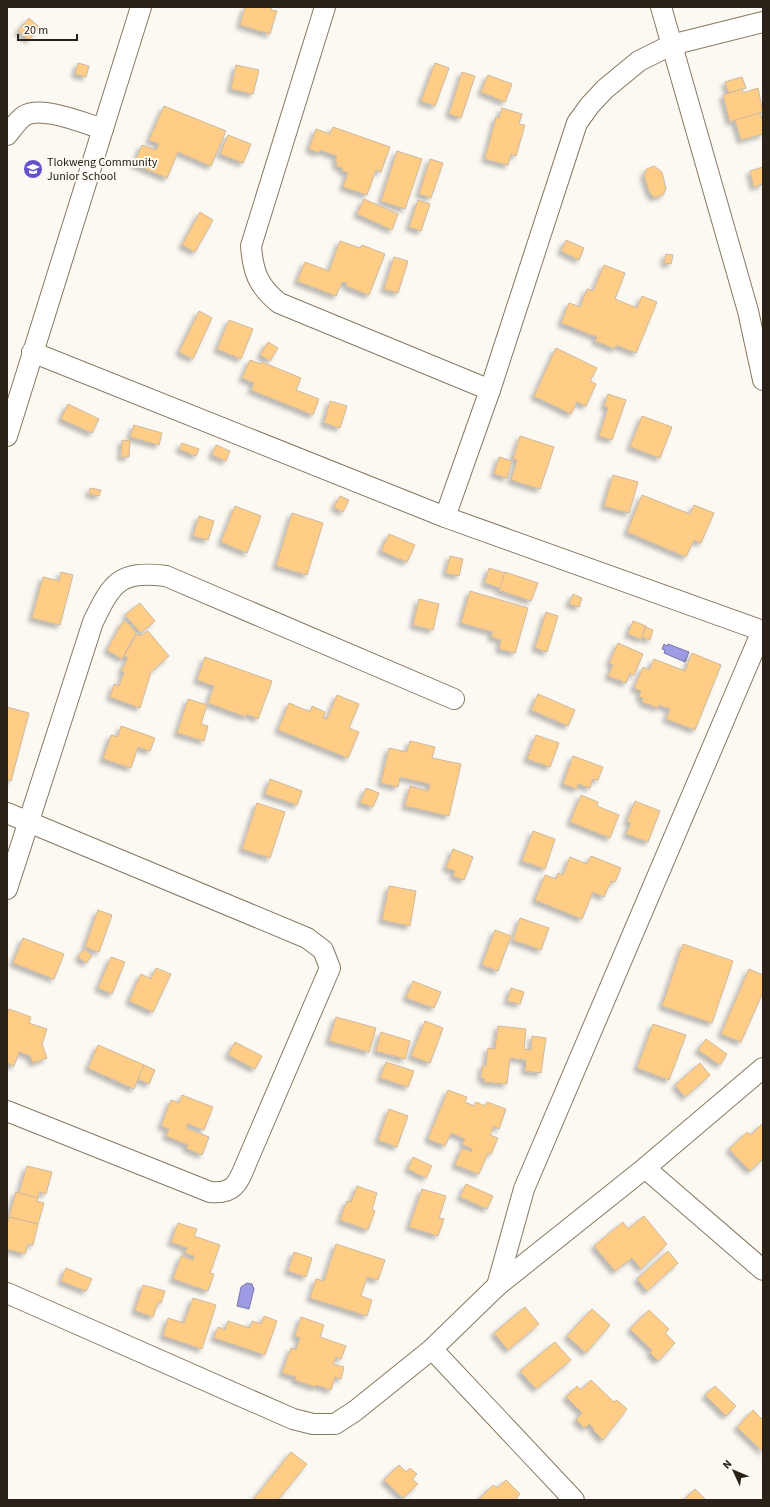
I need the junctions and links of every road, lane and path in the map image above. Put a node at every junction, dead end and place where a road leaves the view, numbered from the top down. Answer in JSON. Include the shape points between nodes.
{"nodes":[{"id":1,"x":141,"y":7,"type":"edge"},
{"id":2,"x":325,"y":7,"type":"edge"},
{"id":3,"x":661,"y":7,"type":"edge"},
{"id":4,"x":763,"y":22,"type":"edge"},
{"id":5,"x":671,"y":45,"type":"junction"},
{"id":6,"x":103,"y":129,"type":"junction"},
{"id":7,"x":7,"y":135,"type":"edge"},
{"id":8,"x":756,"y":310,"type":"edge"},
{"id":9,"x":32,"y":352,"type":"junction"},
{"id":10,"x":763,"y":380,"type":"edge"},
{"id":11,"x":490,"y":390,"type":"junction"},
{"id":12,"x":7,"y":436,"type":"edge"},
{"id":13,"x":444,"y":517,"type":"junction"},
{"id":14,"x":762,"y":631,"type":"edge"},
{"id":15,"x":454,"y":699,"type":"dead end"},
{"id":16,"x":7,"y":813,"type":"edge"},
{"id":17,"x":28,"y":822,"type":"junction"},
{"id":18,"x":7,"y":889,"type":"edge"},
{"id":19,"x":763,"y":1068,"type":"edge"},
{"id":20,"x":7,"y":1111,"type":"edge"},
{"id":21,"x":645,"y":1168,"type":"junction"},
{"id":22,"x":763,"y":1270,"type":"edge"},
{"id":23,"x":497,"y":1286,"type":"junction"},
{"id":24,"x":7,"y":1293,"type":"edge"},
{"id":25,"x":432,"y":1349,"type":"junction"},
{"id":26,"x":574,"y":1500,"type":"edge"}],
"edges":[{"from":1,"to":6,"type":"street"},
{"from":2,"to":11,"type":"street","via":[[251,246],[253,266],[259,280],[267,293],[279,303]]},
{"from":3,"to":5,"type":"street"},
{"from":4,"to":5,"type":"street"},
{"from":5,"to":8,"type":"street"},
{"from":5,"to":11,"type":"street","via":[[639,61],[605,89],[590,104],[577,123]]},
{"from":6,"to":7,"type":"street","via":[[37,111],[24,116]]},
{"from":6,"to":9,"type":"street"},
{"from":8,"to":10,"type":"street"},
{"from":9,"to":12,"type":"street"},
{"from":9,"to":13,"type":"street"},
{"from":11,"to":13,"type":"street"},
{"from":13,"to":14,"type":"street"},
{"from":14,"to":23,"type":"street","via":[[524,1189]]},
{"from":15,"to":17,"type":"street","via":[[166,576],[132,575],[118,582],[107,592],[92,622]]},
{"from":16,"to":17,"type":"street"},
{"from":17,"to":18,"type":"street"},
{"from":17,"to":20,"type":"street","via":[[307,938],[323,950],[330,968],[238,1182],[231,1190],[222,1194],[210,1192]]},
{"from":19,"to":21,"type":"street"},
{"from":21,"to":22,"type":"street"},
{"from":21,"to":23,"type":"street"},
{"from":23,"to":25,"type":"street"},
{"from":24,"to":25,"type":"street","via":[[294,1419],[313,1424],[335,1424]]},
{"from":25,"to":26,"type":"street"}]}
